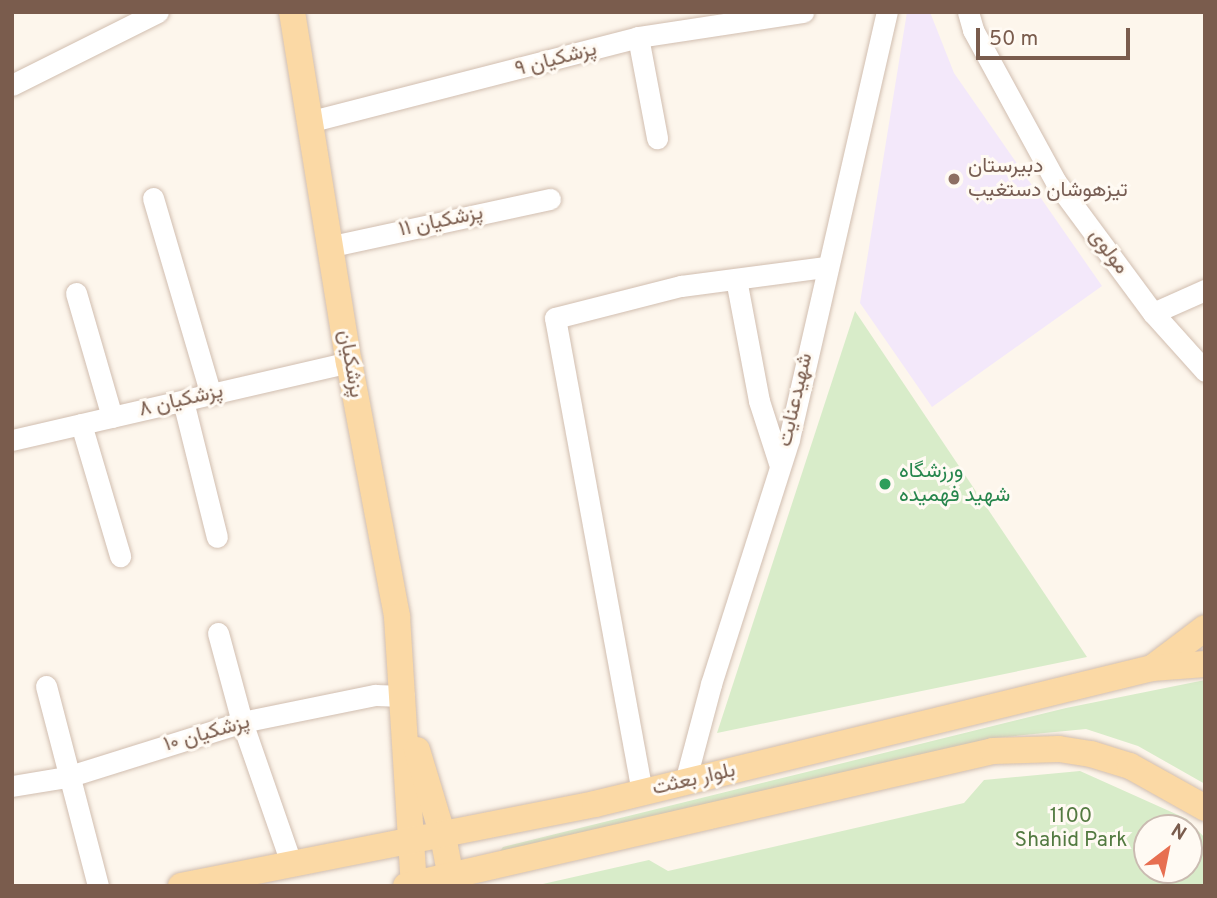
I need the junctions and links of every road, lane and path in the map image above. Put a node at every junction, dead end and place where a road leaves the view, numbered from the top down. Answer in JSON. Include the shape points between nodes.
{"nodes":[{"id":1,"x":158,"y":12,"type":"edge"},
{"id":2,"x":292,"y":12,"type":"edge"},
{"id":3,"x":803,"y":12,"type":"edge"},
{"id":4,"x":887,"y":12,"type":"edge"},
{"id":5,"x":968,"y":12,"type":"edge"},
{"id":6,"x":725,"y":18,"type":"edge"},
{"id":7,"x":638,"y":37,"type":"junction"},
{"id":8,"x":12,"y":85,"type":"edge"},
{"id":9,"x":313,"y":121,"type":"junction"},
{"id":10,"x":657,"y":138,"type":"dead end"},
{"id":11,"x":153,"y":198,"type":"dead end"},
{"id":12,"x":550,"y":199,"type":"dead end"},
{"id":13,"x":332,"y":246,"type":"junction"},
{"id":14,"x":826,"y":267,"type":"junction"},
{"id":15,"x":736,"y":279,"type":"junction"},
{"id":16,"x":1205,"y":290,"type":"edge"},
{"id":17,"x":76,"y":292,"type":"dead end"},
{"id":18,"x":1153,"y":313,"type":"junction"},
{"id":19,"x":349,"y":362,"type":"junction"},
{"id":20,"x":1205,"y":371,"type":"edge"},
{"id":21,"x":211,"y":395,"type":"junction"},
{"id":22,"x":183,"y":401,"type":"junction"},
{"id":23,"x":112,"y":417,"type":"junction"},
{"id":24,"x":81,"y":424,"type":"junction"},
{"id":25,"x":12,"y":440,"type":"edge"},
{"id":26,"x":780,"y":466,"type":"junction"},
{"id":27,"x":217,"y":537,"type":"dead end"},
{"id":28,"x":120,"y":556,"type":"dead end"},
{"id":29,"x":1205,"y":628,"type":"edge"},
{"id":30,"x":218,"y":633,"type":"dead end"},
{"id":31,"x":1205,"y":664,"type":"edge"},
{"id":32,"x":1152,"y":668,"type":"junction"},
{"id":33,"x":46,"y":687,"type":"dead end"},
{"id":34,"x":405,"y":705,"type":"junction"},
{"id":35,"x":242,"y":722,"type":"junction"},
{"id":36,"x":67,"y":777,"type":"junction"},
{"id":37,"x":685,"y":782,"type":"junction"},
{"id":38,"x":12,"y":786,"type":"edge"},
{"id":39,"x":642,"y":792,"type":"junction"},
{"id":40,"x":1205,"y":808,"type":"edge"},
{"id":41,"x":443,"y":836,"type":"junction"},
{"id":42,"x":411,"y":841,"type":"junction"},
{"id":43,"x":291,"y":863,"type":"junction"},
{"id":44,"x":499,"y":876,"type":"edge"},
{"id":45,"x":451,"y":882,"type":"edge"},
{"id":46,"x":411,"y":885,"type":"edge"},
{"id":47,"x":98,"y":886,"type":"edge"},
{"id":48,"x":181,"y":886,"type":"edge"}],
"edges":[{"from":1,"to":8,"type":"street"},
{"from":2,"to":9,"type":"main road","name":"پزشکیان"},
{"from":3,"to":6,"type":"street","name":"پزشکیان ۹"},
{"from":4,"to":14,"type":"street","name":"شهیدعنایت"},
{"from":5,"to":18,"type":"street","name":"مولوی","via":[[973,30],[1056,182]]},
{"from":6,"to":7,"type":"street","name":"پزشکیان ۹"},
{"from":7,"to":9,"type":"street","name":"پزشکیان ۹"},
{"from":7,"to":10,"type":"street"},
{"from":9,"to":13,"type":"main road","name":"پزشکیان"},
{"from":11,"to":21,"type":"street"},
{"from":12,"to":13,"type":"street","name":"پزشکیان ۱۱"},
{"from":13,"to":19,"type":"main road","name":"پزشکیان"},
{"from":14,"to":15,"type":"street"},
{"from":14,"to":26,"type":"street","name":"شهیدعنایت"},
{"from":15,"to":26,"type":"street","via":[[759,401]]},
{"from":15,"to":39,"type":"street","via":[[681,286],[555,318]]},
{"from":16,"to":18,"type":"street"},
{"from":17,"to":23,"type":"street"},
{"from":18,"to":20,"type":"street","name":"مولوی"},
{"from":19,"to":21,"type":"street","name":"پزشکیان ۸"},
{"from":19,"to":34,"type":"main road","name":"پزشکیان","via":[[397,617]]},
{"from":21,"to":22,"type":"street","name":"پزشکیان ۸"},
{"from":22,"to":23,"type":"street","name":"پزشکیان ۸"},
{"from":22,"to":27,"type":"street"},
{"from":23,"to":24,"type":"street","name":"پزشکیان ۸"},
{"from":24,"to":25,"type":"street","name":"پزشکیان ۸"},
{"from":24,"to":28,"type":"street"},
{"from":26,"to":37,"type":"street","name":"شهیدعنایت"},
{"from":29,"to":32,"type":"main road"},
{"from":30,"to":35,"type":"street"},
{"from":31,"to":32,"type":"main road","name":"بلوار بعثت"},
{"from":32,"to":37,"type":"main road","name":"بلوار بعثت"},
{"from":33,"to":36,"type":"street"},
{"from":34,"to":35,"type":"street","name":"پزشکیان ۱۰","via":[[375,695]]},
{"from":34,"to":41,"type":"main road","name":"پزشکیان"},
{"from":34,"to":42,"type":"main road","name":"پزشکیان"},
{"from":35,"to":36,"type":"street","name":"پزشکیان ۱۰"},
{"from":35,"to":43,"type":"street"},
{"from":36,"to":38,"type":"street","name":"پزشکیان ۱۰"},
{"from":36,"to":47,"type":"street"},
{"from":37,"to":39,"type":"main road","name":"بلوار بعثت"},
{"from":39,"to":41,"type":"main road","name":"بلوار بعثت"},
{"from":40,"to":44,"type":"main road","name":"بلوار بعثت","via":[[1111,760],[1078,751],[1029,748],[947,760]]},
{"from":41,"to":42,"type":"main road","name":"بلوار بعثت"},
{"from":41,"to":45,"type":"main road","name":"پزشکیان"},
{"from":42,"to":43,"type":"main road","name":"بلوار بعثت"},
{"from":42,"to":46,"type":"main road","name":"پزشکیان"},
{"from":43,"to":48,"type":"main road","name":"بلوار بعثت"},
{"from":44,"to":45,"type":"main road","name":"بلوار بعثت"},
{"from":45,"to":46,"type":"main road","name":"بلوار بعثت"}]}
